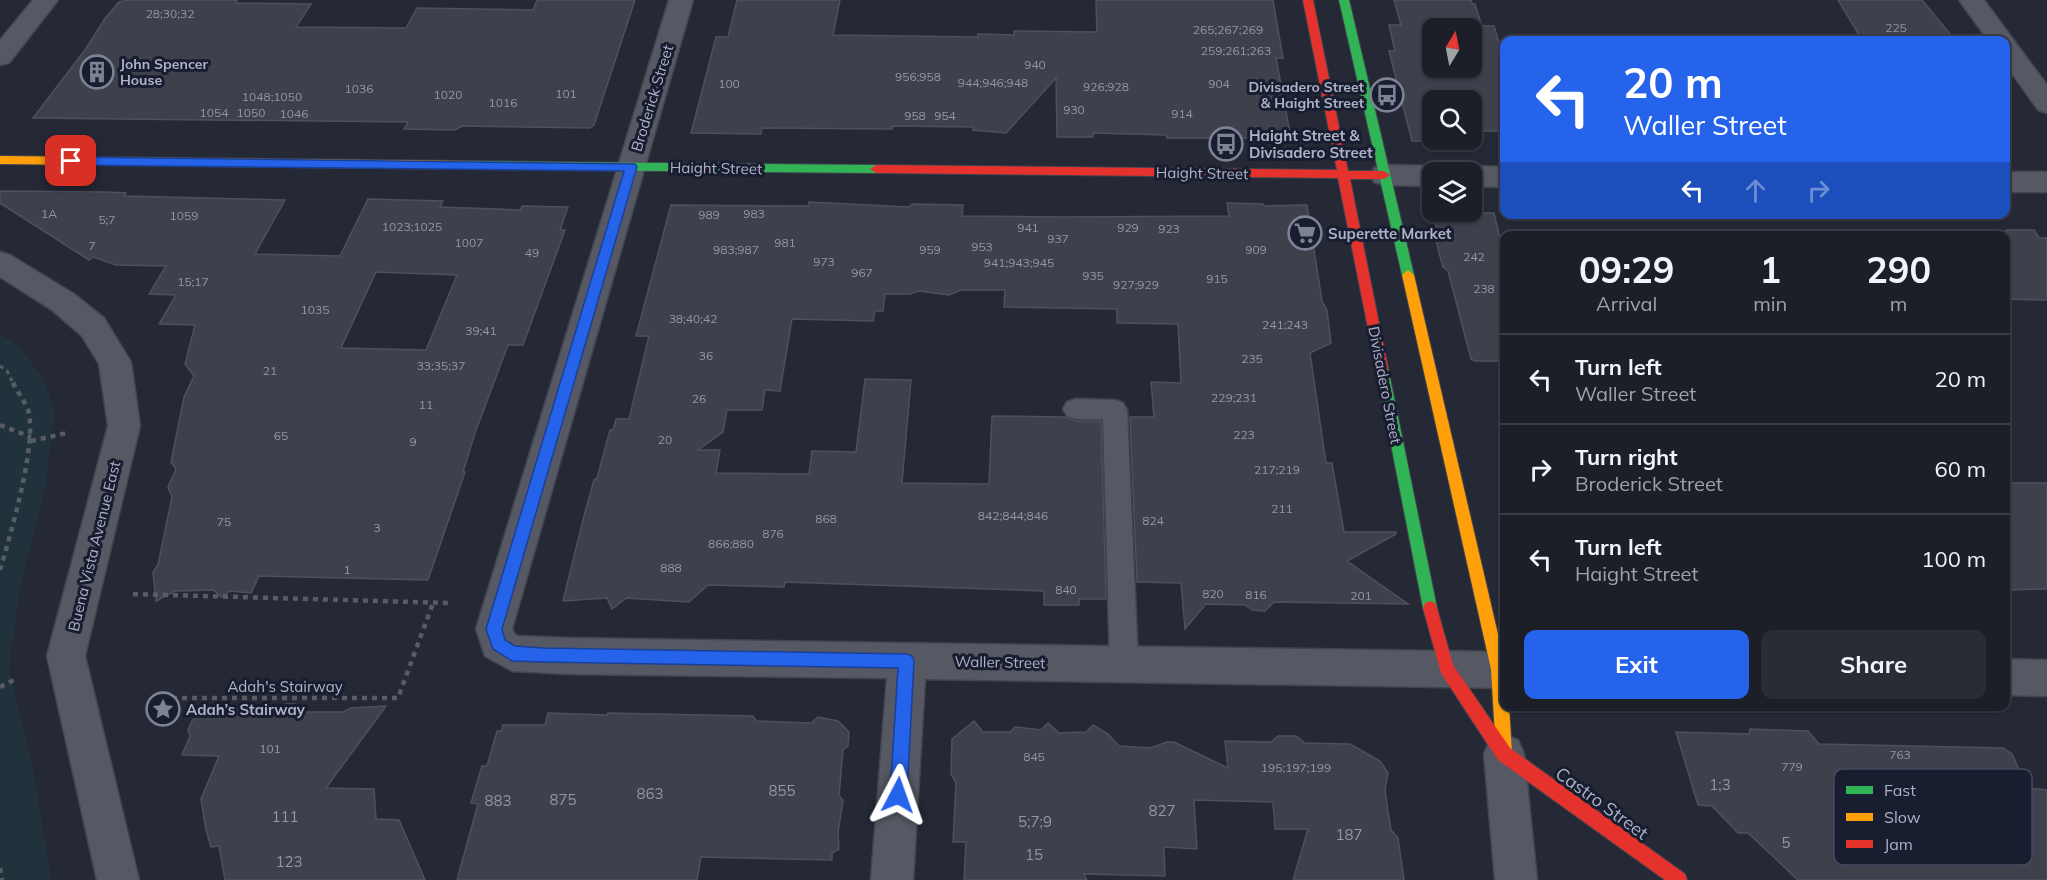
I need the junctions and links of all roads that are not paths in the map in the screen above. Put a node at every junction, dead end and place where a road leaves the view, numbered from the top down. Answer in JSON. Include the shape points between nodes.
{"nodes":[{"id":1,"x":46,"y":0,"type":"edge"},
{"id":2,"x":681,"y":0,"type":"edge"},
{"id":3,"x":1308,"y":0,"type":"edge"},
{"id":4,"x":1344,"y":0,"type":"edge"},
{"id":5,"x":1971,"y":0,"type":"edge"},
{"id":6,"x":1998,"y":36,"type":"edge"},
{"id":7,"x":2010,"y":53,"type":"edge"},
{"id":8,"x":0,"y":57,"type":"edge"},
{"id":9,"x":2047,"y":104,"type":"edge"},
{"id":10,"x":0,"y":160,"type":"edge"},
{"id":11,"x":631,"y":167,"type":"junction"},
{"id":12,"x":1343,"y":175,"type":"junction"},
{"id":13,"x":1384,"y":175,"type":"junction"},
{"id":14,"x":1422,"y":176,"type":"edge"},
{"id":15,"x":1482,"y":176,"type":"edge"},
{"id":16,"x":1500,"y":177,"type":"edge"},
{"id":17,"x":2010,"y":182,"type":"edge"},
{"id":18,"x":2047,"y":182,"type":"edge"},
{"id":19,"x":0,"y":263,"type":"edge"},
{"id":20,"x":1075,"y":409,"type":"dead end"},
{"id":21,"x":498,"y":644,"type":"joint"},
{"id":22,"x":907,"y":661,"type":"junction"},
{"id":23,"x":1500,"y":661,"type":"edge"},
{"id":24,"x":1124,"y":664,"type":"junction"},
{"id":25,"x":1446,"y":668,"type":"junction"},
{"id":26,"x":1500,"y":669,"type":"edge"},
{"id":27,"x":2010,"y":677,"type":"edge"},
{"id":28,"x":2047,"y":678,"type":"edge"},
{"id":29,"x":1503,"y":711,"type":"edge"},
{"id":30,"x":1504,"y":754,"type":"junction"},
{"id":31,"x":118,"y":880,"type":"edge"},
{"id":32,"x":892,"y":880,"type":"edge"},
{"id":33,"x":1516,"y":880,"type":"edge"},
{"id":34,"x":1679,"y":880,"type":"edge"}],
"edges":[{"from":1,"to":8,"type":"street"},
{"from":2,"to":11,"type":"street","name":"Broderick Street"},
{"from":3,"to":12,"type":"main road","name":"Divisadero Street"},
{"from":4,"to":13,"type":"main road","name":"Divisadero Street"},
{"from":5,"to":6,"type":"street"},
{"from":7,"to":9,"type":"street"},
{"from":10,"to":11,"type":"main road","name":"Haight Street"},
{"from":11,"to":12,"type":"main road","name":"Haight Street"},
{"from":11,"to":21,"type":"street","name":"Broderick Street","via":[[494,629]]},
{"from":12,"to":13,"type":"main road","name":"Haight Street"},
{"from":12,"to":25,"type":"main road","name":"Divisadero Street","via":[[1432,616]]},
{"from":13,"to":14,"type":"street","name":"Haight Street"},
{"from":13,"to":23,"type":"main road","name":"Divisadero Street"},
{"from":15,"to":16,"type":"street"},
{"from":17,"to":18,"type":"street"},
{"from":19,"to":31,"type":"street","name":"Buena Vista Avenue East","via":[[63,302],[93,327],[115,362],[123,426],[66,656]]},
{"from":20,"to":24,"type":"lane","via":[[1115,410]]},
{"from":21,"to":22,"type":"street","name":"Waller Street","via":[[512,654]]},
{"from":22,"to":24,"type":"street","name":"Waller Street"},
{"from":22,"to":32,"type":"street"},
{"from":24,"to":25,"type":"street","name":"Waller Street"},
{"from":25,"to":26,"type":"street","name":"Waller Street"},
{"from":25,"to":30,"type":"main road","name":"Divisadero Street"},
{"from":27,"to":28,"type":"street"},
{"from":29,"to":30,"type":"main road","name":"Divisadero Street"},
{"from":30,"to":33,"type":"street","name":"Divisadero Street"},
{"from":30,"to":34,"type":"main road","name":"Castro Street"}]}
